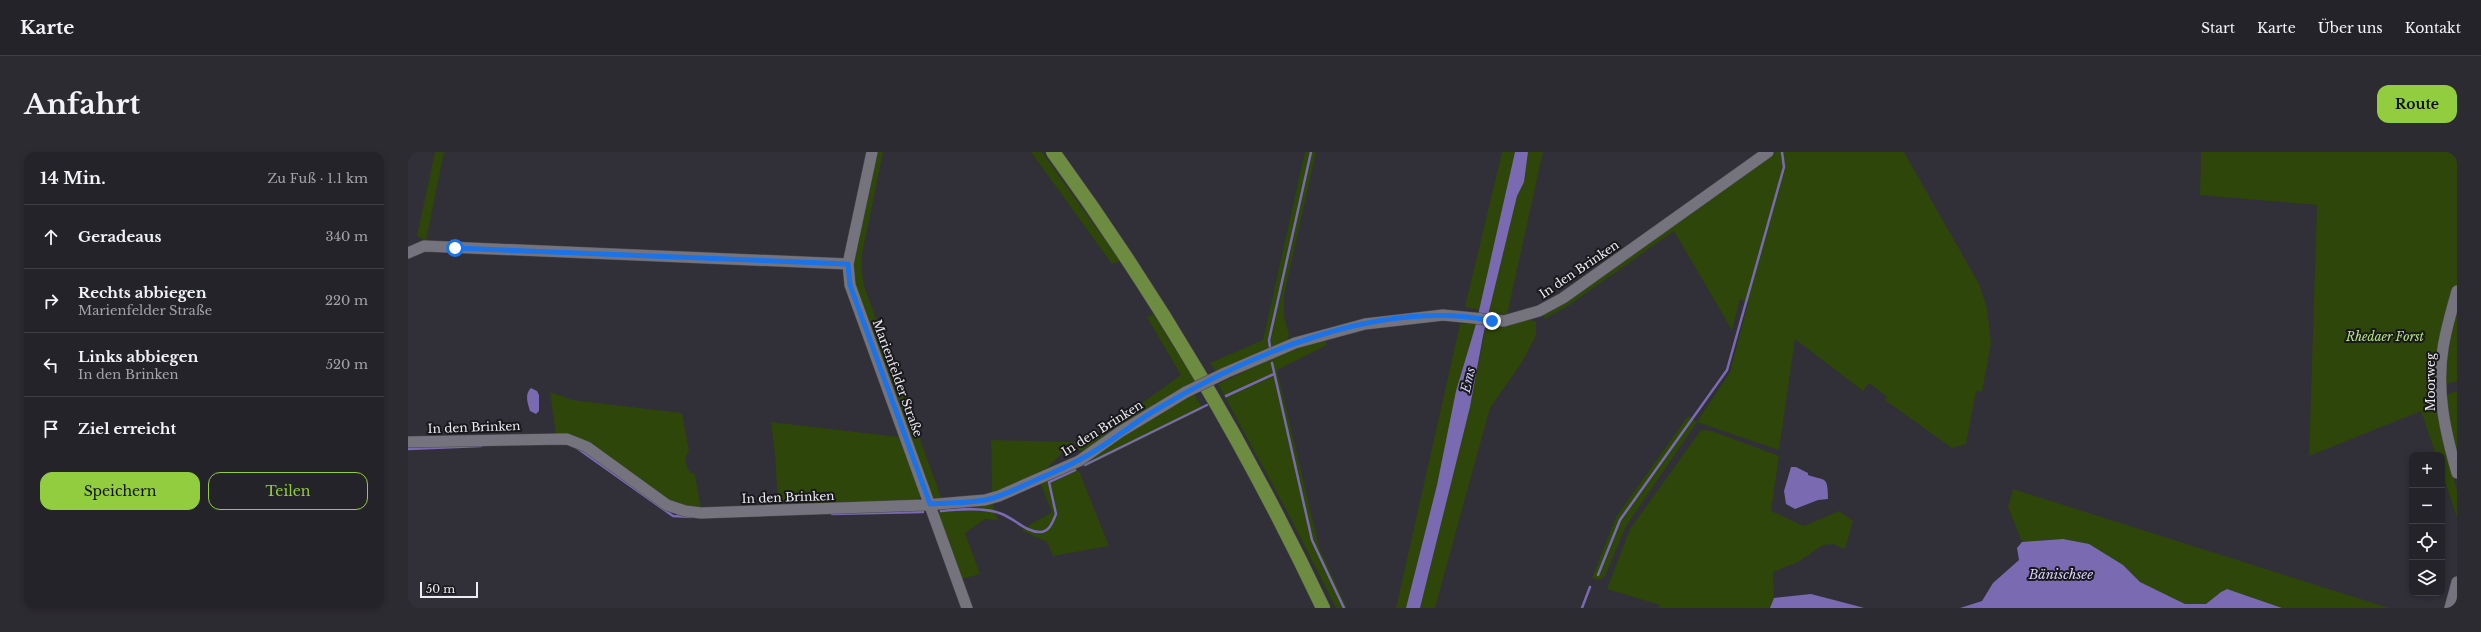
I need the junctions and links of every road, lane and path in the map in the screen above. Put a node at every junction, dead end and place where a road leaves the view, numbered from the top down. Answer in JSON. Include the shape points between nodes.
{"nodes":[{"id":1,"x":872,"y":152,"type":"edge"},
{"id":2,"x":1053,"y":152,"type":"edge"},
{"id":3,"x":1768,"y":152,"type":"edge"},
{"id":4,"x":408,"y":253,"type":"edge"},
{"id":5,"x":848,"y":264,"type":"junction"},
{"id":6,"x":2457,"y":291,"type":"edge"},
{"id":7,"x":408,"y":442,"type":"edge"},
{"id":8,"x":2457,"y":472,"type":"edge"},
{"id":9,"x":930,"y":504,"type":"junction"},
{"id":10,"x":2457,"y":582,"type":"edge"},
{"id":11,"x":967,"y":608,"type":"edge"},
{"id":12,"x":1323,"y":608,"type":"edge"},
{"id":13,"x":2450,"y":608,"type":"edge"}],
"edges":[{"from":1,"to":5,"type":"street","name":"Marienfelder Straße"},
{"from":2,"to":12,"type":"main road","via":[[1146,286],[1212,394],[1277,512]]},
{"from":3,"to":9,"type":"street","name":"In den Brinken","bridge":true,"via":[[1563,298],[1539,311],[1504,321],[1443,315],[1366,324],[1295,343],[1186,392],[1078,461],[999,496],[985,500]]},
{"from":4,"to":5,"type":"street","via":[[424,246]]},
{"from":5,"to":9,"type":"street","name":"Marienfelder Straße","via":[[850,285]]},
{"from":6,"to":8,"type":"street","name":"Moorweg","via":[[2443,347],[2441,401],[2445,430]]},
{"from":7,"to":9,"type":"street","name":"In den Brinken","via":[[567,439],[587,447],[667,505],[684,511],[708,513]]},
{"from":9,"to":11,"type":"street","name":"Marienfelder Straße"},
{"from":10,"to":13,"type":"street"}]}
